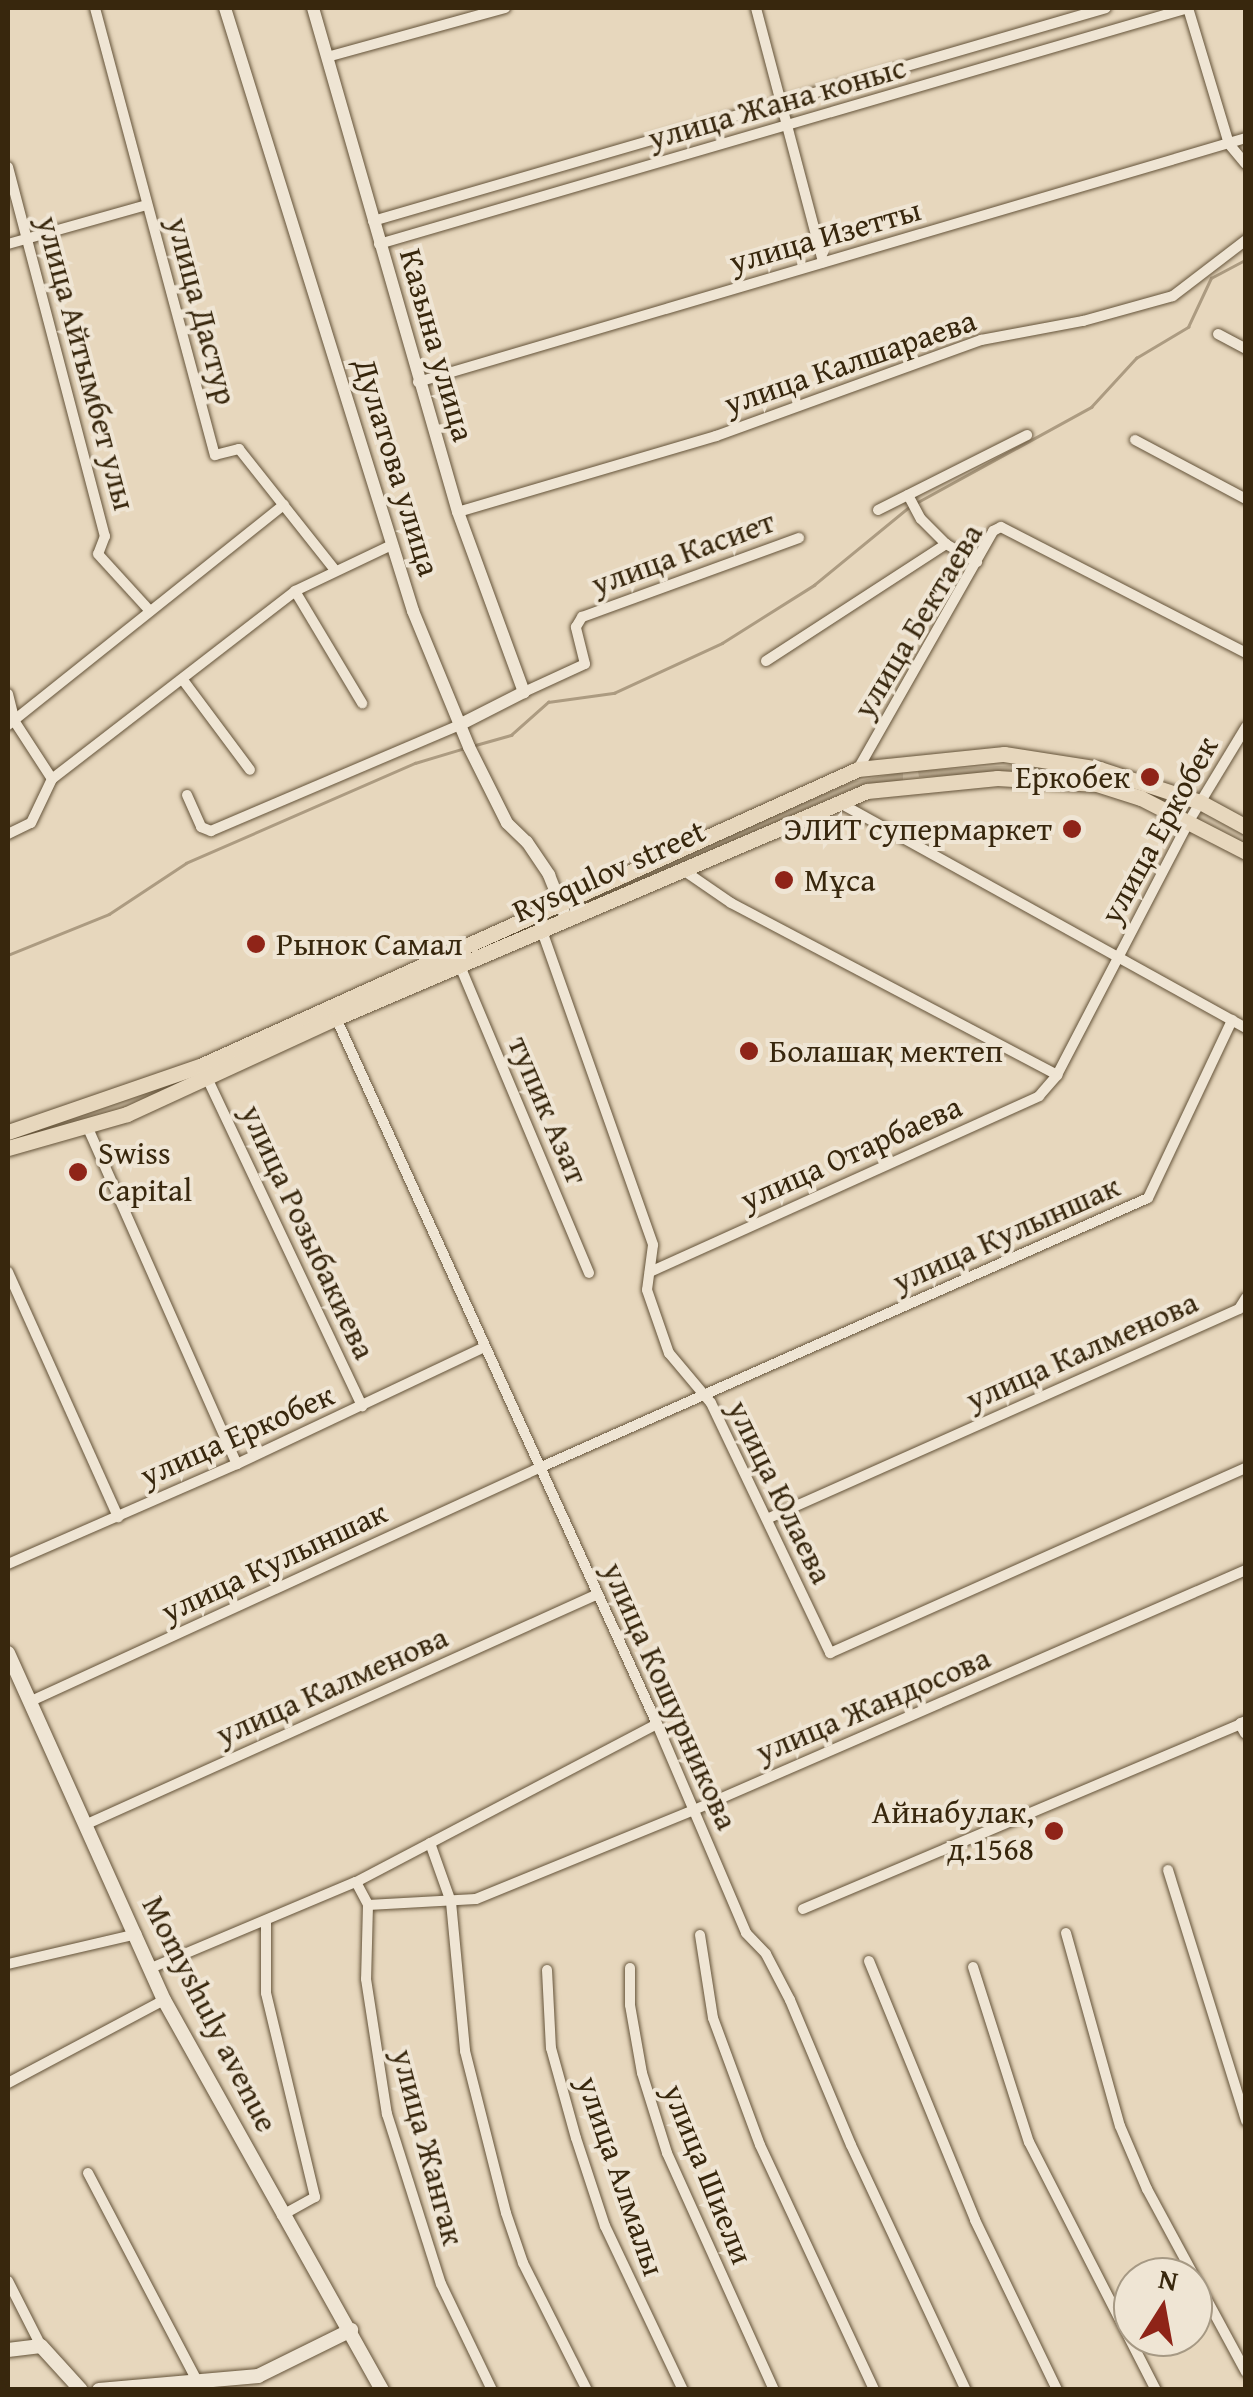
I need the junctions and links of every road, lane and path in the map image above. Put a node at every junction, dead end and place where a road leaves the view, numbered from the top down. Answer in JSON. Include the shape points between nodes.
{"nodes":[{"id":1,"x":95,"y":8,"type":"edge"},
{"id":2,"x":224,"y":8,"type":"edge"},
{"id":3,"x":313,"y":8,"type":"edge"},
{"id":4,"x":505,"y":8,"type":"edge"},
{"id":5,"x":756,"y":8,"type":"edge"},
{"id":6,"x":1106,"y":8,"type":"edge"},
{"id":7,"x":1188,"y":8,"type":"edge"},
{"id":8,"x":327,"y":57,"type":"junction"},
{"id":9,"x":781,"y":104,"type":"junction"},
{"id":10,"x":787,"y":127,"type":"junction"},
{"id":11,"x":1246,"y":138,"type":"edge"},
{"id":12,"x":1229,"y":144,"type":"junction"},
{"id":13,"x":1246,"y":164,"type":"edge"},
{"id":14,"x":8,"y":167,"type":"edge"},
{"id":15,"x":147,"y":205,"type":"junction"},
{"id":16,"x":373,"y":221,"type":"junction"},
{"id":17,"x":28,"y":239,"type":"junction"},
{"id":18,"x":1246,"y":240,"type":"edge"},
{"id":19,"x":8,"y":244,"type":"edge"},
{"id":20,"x":379,"y":244,"type":"junction"},
{"id":21,"x":823,"y":262,"type":"junction"},
{"id":22,"x":1218,"y":334,"type":"dead end"},
{"id":23,"x":1246,"y":349,"type":"edge"},
{"id":24,"x":418,"y":382,"type":"junction"},
{"id":25,"x":1027,"y":435,"type":"dead end"},
{"id":26,"x":1135,"y":440,"type":"dead end"},
{"id":27,"x":908,"y":495,"type":"junction"},
{"id":28,"x":1246,"y":499,"type":"edge"},
{"id":29,"x":284,"y":505,"type":"junction"},
{"id":30,"x":878,"y":510,"type":"dead end"},
{"id":31,"x":458,"y":512,"type":"junction"},
{"id":32,"x":799,"y":538,"type":"dead end"},
{"id":33,"x":946,"y":544,"type":"junction"},
{"id":34,"x":392,"y":545,"type":"junction"},
{"id":35,"x":976,"y":562,"type":"junction"},
{"id":36,"x":334,"y":570,"type":"junction"},
{"id":37,"x":295,"y":591,"type":"junction"},
{"id":38,"x":150,"y":611,"type":"junction"},
{"id":39,"x":1246,"y":653,"type":"edge"},
{"id":40,"x":766,"y":661,"type":"dead end"},
{"id":41,"x":183,"y":680,"type":"junction"},
{"id":42,"x":524,"y":692,"type":"junction"},
{"id":43,"x":8,"y":694,"type":"edge"},
{"id":44,"x":362,"y":704,"type":"dead end"},
{"id":45,"x":11,"y":724,"type":"edge"},
{"id":46,"x":459,"y":725,"type":"junction"},
{"id":47,"x":1246,"y":727,"type":"edge"},
{"id":48,"x":908,"y":764,"type":"junction"},
{"id":49,"x":858,"y":769,"type":"junction"},
{"id":50,"x":250,"y":770,"type":"dead end"},
{"id":51,"x":52,"y":779,"type":"junction"},
{"id":52,"x":910,"y":786,"type":"junction"},
{"id":53,"x":187,"y":795,"type":"dead end"},
{"id":54,"x":836,"y":801,"type":"junction"},
{"id":55,"x":1200,"y":802,"type":"junction"},
{"id":56,"x":1189,"y":821,"type":"junction"},
{"id":57,"x":1246,"y":827,"type":"edge"},
{"id":58,"x":8,"y":834,"type":"edge"},
{"id":59,"x":1246,"y":852,"type":"edge"},
{"id":60,"x":683,"y":870,"type":"junction"},
{"id":61,"x":560,"y":902,"type":"junction"},
{"id":62,"x":566,"y":920,"type":"junction"},
{"id":63,"x":542,"y":931,"type":"junction"},
{"id":64,"x":1116,"y":958,"type":"junction"},
{"id":65,"x":460,"y":966,"type":"junction"},
{"id":66,"x":336,"y":1018,"type":"junction"},
{"id":67,"x":1232,"y":1020,"type":"junction"},
{"id":68,"x":1246,"y":1028,"type":"edge"},
{"id":69,"x":1057,"y":1074,"type":"junction"},
{"id":70,"x":208,"y":1080,"type":"junction"},
{"id":71,"x":118,"y":1097,"type":"junction"},
{"id":72,"x":126,"y":1114,"type":"junction"},
{"id":73,"x":87,"y":1126,"type":"junction"},
{"id":74,"x":8,"y":1132,"type":"edge"},
{"id":75,"x":8,"y":1148,"type":"edge"},
{"id":76,"x":8,"y":1272,"type":"edge"},
{"id":77,"x":649,"y":1272,"type":"junction"},
{"id":78,"x":589,"y":1273,"type":"dead end"},
{"id":79,"x":1246,"y":1298,"type":"edge"},
{"id":80,"x":485,"y":1347,"type":"junction"},
{"id":81,"x":703,"y":1395,"type":"junction"},
{"id":82,"x":362,"y":1406,"type":"junction"},
{"id":83,"x":237,"y":1464,"type":"junction"},
{"id":84,"x":539,"y":1468,"type":"junction"},
{"id":85,"x":1246,"y":1468,"type":"edge"},
{"id":86,"x":118,"y":1517,"type":"junction"},
{"id":87,"x":769,"y":1518,"type":"junction"},
{"id":88,"x":8,"y":1564,"type":"edge"},
{"id":89,"x":1246,"y":1570,"type":"edge"},
{"id":90,"x":598,"y":1594,"type":"junction"},
{"id":91,"x":8,"y":1653,"type":"edge"},
{"id":92,"x":29,"y":1702,"type":"junction"},
{"id":93,"x":657,"y":1724,"type":"junction"},
{"id":94,"x":1244,"y":1726,"type":"edge"},
{"id":95,"x":694,"y":1810,"type":"junction"},
{"id":96,"x":87,"y":1824,"type":"junction"},
{"id":97,"x":430,"y":1843,"type":"junction"},
{"id":98,"x":1168,"y":1870,"type":"dead end"},
{"id":99,"x":356,"y":1882,"type":"junction"},
{"id":100,"x":451,"y":1902,"type":"junction"},
{"id":101,"x":368,"y":1905,"type":"junction"},
{"id":102,"x":804,"y":1910,"type":"dead end"},
{"id":103,"x":266,"y":1922,"type":"junction"},
{"id":104,"x":1066,"y":1933,"type":"dead end"},
{"id":105,"x":136,"y":1934,"type":"junction"},
{"id":106,"x":700,"y":1934,"type":"dead end"},
{"id":107,"x":869,"y":1960,"type":"dead end"},
{"id":108,"x":8,"y":1964,"type":"edge"},
{"id":109,"x":151,"y":1968,"type":"junction"},
{"id":110,"x":630,"y":1968,"type":"dead end"},
{"id":111,"x":973,"y":1968,"type":"dead end"},
{"id":112,"x":548,"y":1970,"type":"dead end"},
{"id":113,"x":164,"y":2000,"type":"junction"},
{"id":114,"x":8,"y":2082,"type":"edge"},
{"id":115,"x":1246,"y":2121,"type":"edge"},
{"id":116,"x":88,"y":2173,"type":"dead end"},
{"id":117,"x":282,"y":2214,"type":"junction"},
{"id":118,"x":8,"y":2281,"type":"edge"},
{"id":119,"x":351,"y":2330,"type":"junction"},
{"id":120,"x":41,"y":2346,"type":"junction"},
{"id":121,"x":8,"y":2350,"type":"edge"},
{"id":122,"x":1246,"y":2372,"type":"edge"},
{"id":123,"x":198,"y":2381,"type":"junction"},
{"id":124,"x":81,"y":2390,"type":"edge"},
{"id":125,"x":99,"y":2390,"type":"edge"},
{"id":126,"x":382,"y":2390,"type":"edge"},
{"id":127,"x":492,"y":2390,"type":"edge"},
{"id":128,"x":587,"y":2390,"type":"edge"},
{"id":129,"x":683,"y":2390,"type":"edge"},
{"id":130,"x":774,"y":2390,"type":"edge"},
{"id":131,"x":874,"y":2390,"type":"edge"},
{"id":132,"x":966,"y":2390,"type":"edge"},
{"id":133,"x":1057,"y":2390,"type":"edge"},
{"id":134,"x":1156,"y":2390,"type":"edge"}],
"edges":[{"from":1,"to":15,"type":"street","name":"улица Дастур"},
{"from":2,"to":34,"type":"street","name":"Дулатова улица"},
{"from":3,"to":8,"type":"street","name":"Казына улица"},
{"from":4,"to":8,"type":"street"},
{"from":5,"to":9,"type":"street"},
{"from":6,"to":9,"type":"street","name":"улица Жана коныс"},
{"from":7,"to":10,"type":"street","name":"улица Жана коныс"},
{"from":7,"to":12,"type":"street"},
{"from":8,"to":16,"type":"street","name":"Казына улица"},
{"from":9,"to":10,"type":"street"},
{"from":9,"to":16,"type":"street","name":"улица Жана коныс"},
{"from":10,"to":20,"type":"street","name":"улица Жана коныс"},
{"from":10,"to":21,"type":"street"},
{"from":11,"to":12,"type":"street","name":"улица Изетты"},
{"from":12,"to":13,"type":"street"},
{"from":12,"to":21,"type":"street","name":"улица Изетты"},
{"from":14,"to":17,"type":"street","name":"улица Айтымбет улы"},
{"from":15,"to":17,"type":"street"},
{"from":15,"to":29,"type":"street","name":"улица Дастур","via":[[215,454],[239,449]]},
{"from":16,"to":20,"type":"street","name":"Казына улица"},
{"from":17,"to":19,"type":"street"},
{"from":17,"to":38,"type":"street","name":"улица Айтымбет улы","via":[[105,536],[98,554]]},
{"from":18,"to":31,"type":"street","name":"улица Калшараева","via":[[1173,296],[981,340],[716,436]]},
{"from":20,"to":24,"type":"street","name":"Казына улица"},
{"from":21,"to":24,"type":"street","name":"улица Изетты"},
{"from":22,"to":23,"type":"street"},
{"from":24,"to":31,"type":"street","name":"Казына улица"},
{"from":25,"to":27,"type":"street"},
{"from":26,"to":28,"type":"street"},
{"from":27,"to":30,"type":"street"},
{"from":27,"to":33,"type":"street"},
{"from":29,"to":36,"type":"street","name":"улица Дастур"},
{"from":29,"to":38,"type":"street"},
{"from":31,"to":42,"type":"street","name":"Казына улица"},
{"from":32,"to":42,"type":"street","name":"улица Касиет","via":[[582,617],[576,627],[584,664]]},
{"from":33,"to":35,"type":"street"},
{"from":33,"to":40,"type":"street"},
{"from":34,"to":36,"type":"street"},
{"from":34,"to":46,"type":"street","name":"Дулатова улица"},
{"from":35,"to":39,"type":"street","name":"улица Бектаева","via":[[994,531],[1010,528]]},
{"from":35,"to":49,"type":"street","name":"улица Бектаева"},
{"from":36,"to":37,"type":"street"},
{"from":37,"to":41,"type":"street"},
{"from":37,"to":44,"type":"street"},
{"from":38,"to":45,"type":"street"},
{"from":41,"to":50,"type":"street"},
{"from":41,"to":51,"type":"street"},
{"from":42,"to":46,"type":"street"},
{"from":43,"to":45,"type":"street"},
{"from":45,"to":51,"type":"street"},
{"from":46,"to":53,"type":"street","via":[[211,830],[202,826]]},
{"from":46,"to":61,"type":"street","name":"Дулатова улица","via":[[506,823],[527,842]]},
{"from":47,"to":55,"type":"street","name":"улица Еркобек"},
{"from":48,"to":49,"type":"main road","name":"Rysqulov street"},
{"from":48,"to":52,"type":"main road"},
{"from":48,"to":55,"type":"main road","name":"Rysqulov street","via":[[1004,754],[1100,768]]},
{"from":49,"to":61,"type":"main road","name":"Rysqulov street"},
{"from":51,"to":58,"type":"street","via":[[31,823]]},
{"from":52,"to":54,"type":"main road","name":"Rysqulov street"},
{"from":52,"to":56,"type":"main road","name":"Rysqulov street","via":[[997,778],[1097,784]]},
{"from":54,"to":60,"type":"main road","name":"Rysqulov street"},
{"from":54,"to":64,"type":"street"},
{"from":55,"to":56,"type":"street","name":"улица Еркобек"},
{"from":55,"to":57,"type":"main road","name":"Rysqulov street"},
{"from":56,"to":59,"type":"main road","name":"Rysqulov street"},
{"from":56,"to":64,"type":"street","name":"улица Еркобек"},
{"from":60,"to":62,"type":"main road","name":"Rysqulov street"},
{"from":60,"to":69,"type":"street","via":[[731,902]]},
{"from":61,"to":62,"type":"street","name":"Дулатова улица"},
{"from":61,"to":71,"type":"main road","name":"Rysqulov street"},
{"from":62,"to":63,"type":"main road","name":"Rysqulov street"},
{"from":63,"to":65,"type":"main road","name":"Rysqulov street"},
{"from":63,"to":77,"type":"street","name":"улица Юлаева","via":[[652,1245]]},
{"from":64,"to":67,"type":"street"},
{"from":64,"to":69,"type":"street","name":"улица Отарбаева"},
{"from":65,"to":66,"type":"main road","name":"Rysqulov street"},
{"from":65,"to":78,"type":"street","name":"тупик Азат"},
{"from":66,"to":70,"type":"main road","name":"Rysqulov street"},
{"from":66,"to":80,"type":"street","name":"улица Кошурникова"},
{"from":67,"to":68,"type":"street"},
{"from":67,"to":81,"type":"street","name":"улица Кулыншак","via":[[1148,1198]]},
{"from":69,"to":77,"type":"street","name":"улица Отарбаева","via":[[1039,1096]]},
{"from":70,"to":72,"type":"main road","name":"Rysqulov street"},
{"from":70,"to":82,"type":"street","name":"улица Розыбакиева"},
{"from":71,"to":72,"type":"main road"},
{"from":71,"to":74,"type":"main road","name":"Rysqulov street"},
{"from":72,"to":73,"type":"main road","name":"Rysqulov street"},
{"from":73,"to":75,"type":"main road","name":"Rysqulov street"},
{"from":73,"to":83,"type":"street"},
{"from":76,"to":86,"type":"street"},
{"from":77,"to":81,"type":"street","name":"улица Юлаева","via":[[647,1290],[669,1353]]},
{"from":79,"to":87,"type":"street","name":"улица Калменова","via":[[1239,1309]]},
{"from":80,"to":82,"type":"street","name":"улица Еркобек"},
{"from":80,"to":84,"type":"street","name":"улица Кошурникова"},
{"from":81,"to":84,"type":"street","name":"улица Кулыншак"},
{"from":81,"to":87,"type":"street","name":"улица Юлаева"},
{"from":82,"to":83,"type":"street","name":"улица Еркобек"},
{"from":83,"to":86,"type":"street","name":"улица Еркобек"},
{"from":84,"to":90,"type":"street","name":"улица Кошурникова"},
{"from":84,"to":92,"type":"street","name":"улица Кулыншак"},
{"from":85,"to":87,"type":"street","name":"улица Юлаева","via":[[830,1653]]},
{"from":86,"to":88,"type":"street","name":"улица Еркобек"},
{"from":89,"to":95,"type":"street","name":"улица Жандосова"},
{"from":90,"to":93,"type":"street","name":"улица Кошурникова"},
{"from":90,"to":96,"type":"street","name":"улица Калменова"},
{"from":91,"to":92,"type":"main road","name":"Momyshuly avenue"},
{"from":92,"to":96,"type":"main road","name":"Momyshuly avenue"},
{"from":93,"to":95,"type":"street","name":"улица Кошурникова"},
{"from":93,"to":97,"type":"street"},
{"from":94,"to":102,"type":"street"},
{"from":95,"to":100,"type":"street","name":"улица Жандосова","via":[[476,1899]]},
{"from":95,"to":132,"type":"street","name":"улица Кошурникова","via":[[746,1933],[766,1954],[790,2000]]},
{"from":96,"to":105,"type":"main road","name":"Momyshuly avenue"},
{"from":97,"to":99,"type":"street"},
{"from":97,"to":100,"type":"street"},
{"from":98,"to":115,"type":"street"},
{"from":99,"to":101,"type":"street"},
{"from":99,"to":103,"type":"street"},
{"from":100,"to":101,"type":"street","name":"улица Жандосова"},
{"from":100,"to":128,"type":"street","via":[[466,2051],[482,2131],[514,2239]]},
{"from":101,"to":127,"type":"street","name":"улица Жангак","via":[[366,1978],[384,2098],[441,2284]]},
{"from":103,"to":109,"type":"street"},
{"from":103,"to":117,"type":"street","via":[[266,1993],[315,2196]]},
{"from":104,"to":122,"type":"street","via":[[1120,2126]]},
{"from":105,"to":108,"type":"street"},
{"from":105,"to":109,"type":"main road","name":"Momyshuly avenue"},
{"from":106,"to":131,"type":"street","via":[[713,2018],[760,2145]]},
{"from":107,"to":133,"type":"street","via":[[976,2220]]},
{"from":109,"to":113,"type":"main road","name":"Momyshuly avenue"},
{"from":110,"to":130,"type":"street","name":"улица Шиели","via":[[642,2072],[666,2152]]},
{"from":111,"to":134,"type":"street","via":[[1029,2142]]},
{"from":112,"to":129,"type":"street","name":"улица Алмалы","via":[[551,2048],[576,2138],[605,2226]]},
{"from":113,"to":114,"type":"street"},
{"from":113,"to":117,"type":"main road","name":"Momyshuly avenue"},
{"from":116,"to":123,"type":"street"},
{"from":117,"to":119,"type":"main road","name":"Momyshuly avenue"},
{"from":118,"to":120,"type":"street"},
{"from":119,"to":123,"type":"main road","via":[[258,2376]]},
{"from":119,"to":126,"type":"main road","name":"Momyshuly avenue"},
{"from":120,"to":121,"type":"main road"},
{"from":120,"to":124,"type":"main road"},
{"from":123,"to":125,"type":"main road"}]}
